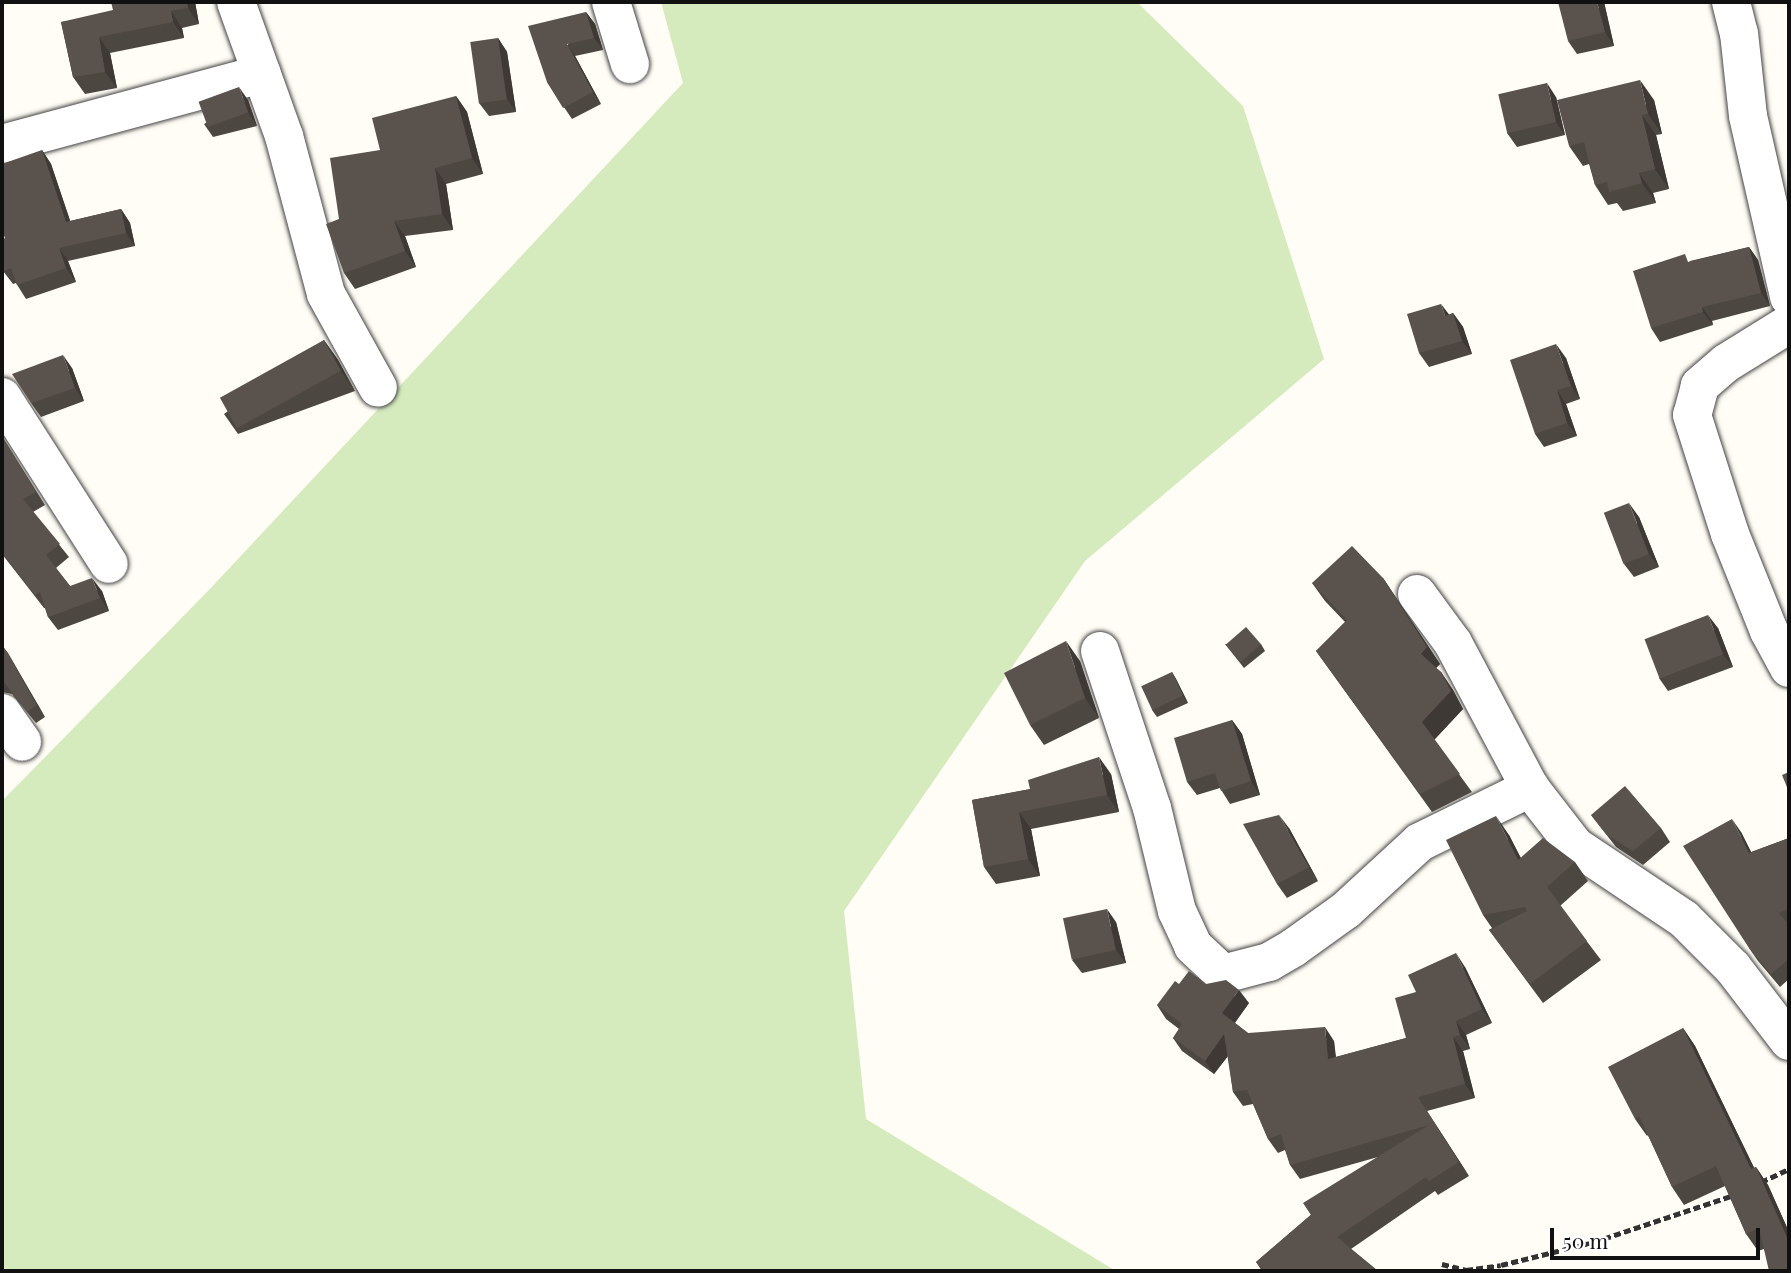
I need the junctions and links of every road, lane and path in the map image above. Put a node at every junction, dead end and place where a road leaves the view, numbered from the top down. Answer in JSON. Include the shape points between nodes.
{"nodes":[{"id":1,"x":236,"y":2,"type":"edge"},
{"id":2,"x":611,"y":2,"type":"edge"},
{"id":3,"x":1731,"y":2,"type":"edge"},
{"id":4,"x":630,"y":64,"type":"dead end"},
{"id":5,"x":262,"y":74,"type":"junction"},
{"id":6,"x":2,"y":144,"type":"edge"},
{"id":7,"x":1789,"y":297,"type":"edge"},
{"id":8,"x":1789,"y":324,"type":"edge"},
{"id":9,"x":378,"y":388,"type":"dead end"},
{"id":10,"x":2,"y":397,"type":"edge"},
{"id":11,"x":109,"y":564,"type":"dead end"},
{"id":12,"x":1417,"y":594,"type":"dead end"},
{"id":13,"x":1100,"y":651,"type":"dead end"},
{"id":14,"x":1789,"y":668,"type":"edge"},
{"id":15,"x":1530,"y":788,"type":"junction"},
{"id":16,"x":1789,"y":1041,"type":"edge"},
{"id":17,"x":1789,"y":1170,"type":"edge"},
{"id":18,"x":1752,"y":1187,"type":"edge"},
{"id":19,"x":1739,"y":1192,"type":"edge"},
{"id":20,"x":1442,"y":1264,"type":"dead end"}],
"edges":[{"from":1,"to":5,"type":"street"},
{"from":2,"to":4,"type":"street"},
{"from":3,"to":7,"type":"street","via":[[1748,116]]},
{"from":5,"to":6,"type":"street"},
{"from":5,"to":9,"type":"street","via":[[326,293]]},
{"from":8,"to":14,"type":"street","via":[[1726,363],[1700,386],[1692,415],[1730,534]]},
{"from":10,"to":11,"type":"street"},
{"from":12,"to":15,"type":"street","via":[[1453,643]]},
{"from":13,"to":15,"type":"street","via":[[1152,808],[1177,911],[1193,946],[1212,969],[1223,974],[1259,966],[1293,948],[1346,910],[1420,842]]},
{"from":15,"to":16,"type":"street","via":[[1575,846],[1684,919],[1741,978]]},
{"from":17,"to":18,"type":"path"},
{"from":19,"to":20,"type":"path","via":[[1594,1242],[1466,1270]]}]}
